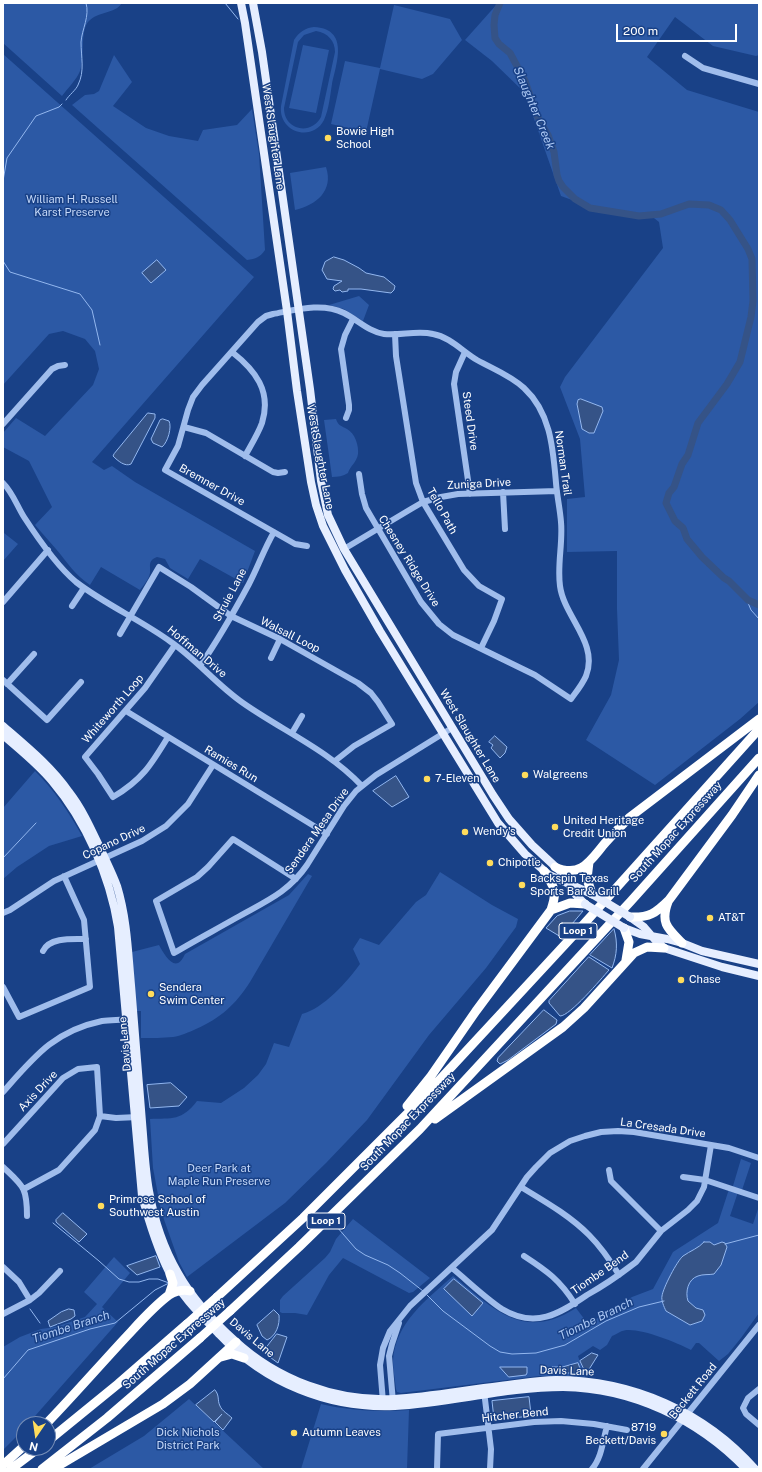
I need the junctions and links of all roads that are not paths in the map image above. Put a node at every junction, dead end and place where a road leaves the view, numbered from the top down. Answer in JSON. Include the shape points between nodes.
{"nodes":[{"id":1,"x":241,"y":3,"type":"edge"},
{"id":2,"x":253,"y":3,"type":"edge"},
{"id":3,"x":256,"y":22,"type":"junction"},
{"id":4,"x":245,"y":24,"type":"junction"},
{"id":5,"x":685,"y":56,"type":"dead end"},
{"id":6,"x":759,"y":84,"type":"edge"},
{"id":7,"x":298,"y":310,"type":"junction"},
{"id":8,"x":287,"y":312,"type":"junction"},
{"id":9,"x":353,"y":319,"type":"junction"},
{"id":10,"x":395,"y":334,"type":"junction"},
{"id":11,"x":232,"y":352,"type":"junction"},
{"id":12,"x":465,"y":352,"type":"junction"},
{"id":13,"x":65,"y":365,"type":"dead end"},
{"id":14,"x":346,"y":418,"type":"dead end"},
{"id":15,"x":3,"y":424,"type":"edge"},
{"id":16,"x":184,"y":427,"type":"junction"},
{"id":17,"x":245,"y":456,"type":"junction"},
{"id":18,"x":318,"y":461,"type":"junction"},
{"id":19,"x":308,"y":462,"type":"junction"},
{"id":20,"x":285,"y":472,"type":"dead end"},
{"id":21,"x":359,"y":474,"type":"dead end"},
{"id":22,"x":3,"y":483,"type":"edge"},
{"id":23,"x":557,"y":491,"type":"junction"},
{"id":24,"x":503,"y":492,"type":"junction"},
{"id":25,"x":470,"y":494,"type":"junction"},
{"id":26,"x":423,"y":502,"type":"junction"},
{"id":27,"x":377,"y":529,"type":"junction"},
{"id":28,"x":504,"y":529,"type":"dead end"},
{"id":29,"x":274,"y":532,"type":"junction"},
{"id":30,"x":307,"y":546,"type":"dead end"},
{"id":31,"x":344,"y":548,"type":"junction"},
{"id":32,"x":48,"y":550,"type":"junction"},
{"id":33,"x":84,"y":588,"type":"junction"},
{"id":34,"x":3,"y":602,"type":"edge"},
{"id":35,"x":72,"y":606,"type":"dead end"},
{"id":36,"x":130,"y":616,"type":"junction"},
{"id":37,"x":231,"y":616,"type":"junction"},
{"id":38,"x":390,"y":625,"type":"junction"},
{"id":39,"x":380,"y":631,"type":"junction"},
{"id":40,"x":120,"y":634,"type":"dead end"},
{"id":41,"x":280,"y":639,"type":"junction"},
{"id":42,"x":175,"y":645,"type":"junction"},
{"id":43,"x":481,"y":648,"type":"junction"},
{"id":44,"x":34,"y":654,"type":"dead end"},
{"id":45,"x":271,"y":658,"type":"dead end"},
{"id":46,"x":200,"y":666,"type":"junction"},
{"id":47,"x":5,"y":682,"type":"edge"},
{"id":48,"x":81,"y":682,"type":"dead end"},
{"id":49,"x":571,"y":699,"type":"joint"},
{"id":50,"x":126,"y":711,"type":"junction"},
{"id":51,"x":302,"y":716,"type":"dead end"},
{"id":52,"x":759,"y":719,"type":"edge"},
{"id":53,"x":3,"y":726,"type":"edge"},
{"id":54,"x":452,"y":728,"type":"junction"},
{"id":55,"x":759,"y":729,"type":"edge"},
{"id":56,"x":292,"y":733,"type":"junction"},
{"id":57,"x":443,"y":734,"type":"junction"},
{"id":58,"x":3,"y":735,"type":"edge"},
{"id":59,"x":168,"y":738,"type":"junction"},
{"id":60,"x":759,"y":758,"type":"edge"},
{"id":61,"x":335,"y":761,"type":"junction"},
{"id":62,"x":213,"y":765,"type":"junction"},
{"id":63,"x":759,"y":775,"type":"edge"},
{"id":64,"x":473,"y":784,"type":"junction"},
{"id":65,"x":362,"y":786,"type":"junction"},
{"id":66,"x":508,"y":818,"type":"junction"},
{"id":67,"x":498,"y":823,"type":"junction"},
{"id":68,"x":327,"y":834,"type":"junction"},
{"id":69,"x":542,"y":854,"type":"junction"},
{"id":70,"x":102,"y":859,"type":"junction"},
{"id":71,"x":589,"y":862,"type":"junction"},
{"id":72,"x":555,"y":867,"type":"junction"},
{"id":73,"x":544,"y":871,"type":"junction"},
{"id":74,"x":64,"y":876,"type":"junction"},
{"id":75,"x":296,"y":879,"type":"junction"},
{"id":76,"x":569,"y":884,"type":"junction"},
{"id":77,"x":592,"y":894,"type":"junction"},
{"id":78,"x":669,"y":900,"type":"junction"},
{"id":79,"x":585,"y":904,"type":"junction"},
{"id":80,"x":551,"y":910,"type":"junction"},
{"id":81,"x":3,"y":913,"type":"edge"},
{"id":82,"x":630,"y":917,"type":"junction"},
{"id":83,"x":624,"y":928,"type":"junction"},
{"id":84,"x":652,"y":936,"type":"junction"},
{"id":85,"x":86,"y":939,"type":"junction"},
{"id":86,"x":682,"y":943,"type":"junction"},
{"id":87,"x":664,"y":948,"type":"junction"},
{"id":88,"x":43,"y":951,"type":"dead end"},
{"id":89,"x":626,"y":960,"type":"junction"},
{"id":90,"x":749,"y":962,"type":"junction"},
{"id":91,"x":712,"y":964,"type":"junction"},
{"id":92,"x":759,"y":966,"type":"edge"},
{"id":93,"x":748,"y":973,"type":"junction"},
{"id":94,"x":759,"y":976,"type":"edge"},
{"id":95,"x":3,"y":987,"type":"edge"},
{"id":96,"x":130,"y":1019,"type":"junction"},
{"id":97,"x":6,"y":1084,"type":"edge"},
{"id":98,"x":3,"y":1092,"type":"edge"},
{"id":99,"x":100,"y":1116,"type":"junction"},
{"id":100,"x":138,"y":1117,"type":"junction"},
{"id":101,"x":391,"y":1128,"type":"junction"},
{"id":102,"x":420,"y":1129,"type":"junction"},
{"id":103,"x":3,"y":1144,"type":"edge"},
{"id":104,"x":711,"y":1144,"type":"junction"},
{"id":105,"x":759,"y":1158,"type":"edge"},
{"id":106,"x":3,"y":1167,"type":"edge"},
{"id":107,"x":609,"y":1170,"type":"dead end"},
{"id":108,"x":683,"y":1177,"type":"dead end"},
{"id":109,"x":705,"y":1180,"type":"junction"},
{"id":110,"x":521,"y":1186,"type":"junction"},
{"id":111,"x":24,"y":1189,"type":"junction"},
{"id":112,"x":146,"y":1195,"type":"junction"},
{"id":113,"x":759,"y":1198,"type":"edge"},
{"id":114,"x":27,"y":1216,"type":"dead end"},
{"id":115,"x":661,"y":1231,"type":"junction"},
{"id":116,"x":524,"y":1256,"type":"dead end"},
{"id":117,"x":3,"y":1268,"type":"edge"},
{"id":118,"x":452,"y":1268,"type":"junction"},
{"id":119,"x":60,"y":1271,"type":"dead end"},
{"id":120,"x":170,"y":1274,"type":"junction"},
{"id":121,"x":619,"y":1274,"type":"junction"},
{"id":122,"x":185,"y":1290,"type":"junction"},
{"id":123,"x":169,"y":1296,"type":"junction"},
{"id":124,"x":30,"y":1300,"type":"junction"},
{"id":125,"x":575,"y":1304,"type":"junction"},
{"id":126,"x":3,"y":1314,"type":"edge"},
{"id":127,"x":401,"y":1317,"type":"junction"},
{"id":128,"x":759,"y":1325,"type":"edge"},
{"id":129,"x":233,"y":1345,"type":"junction"},
{"id":130,"x":220,"y":1357,"type":"junction"},
{"id":131,"x":244,"y":1358,"type":"junction"},
{"id":132,"x":281,"y":1381,"type":"junction"},
{"id":133,"x":314,"y":1388,"type":"junction"},
{"id":134,"x":759,"y":1389,"type":"edge"},
{"id":135,"x":484,"y":1391,"type":"junction"},
{"id":136,"x":383,"y":1402,"type":"junction"},
{"id":137,"x":393,"y":1402,"type":"junction"},
{"id":138,"x":53,"y":1416,"type":"edge"},
{"id":139,"x":685,"y":1417,"type":"junction"},
{"id":140,"x":759,"y":1425,"type":"edge"},
{"id":141,"x":607,"y":1426,"type":"junction"},
{"id":142,"x":488,"y":1428,"type":"junction"},
{"id":143,"x":627,"y":1430,"type":"dead end"},
{"id":144,"x":56,"y":1434,"type":"edge"},
{"id":145,"x":16,"y":1453,"type":"edge"},
{"id":146,"x":28,"y":1456,"type":"edge"},
{"id":147,"x":3,"y":1465,"type":"edge"},
{"id":148,"x":11,"y":1469,"type":"edge"},
{"id":149,"x":42,"y":1469,"type":"edge"},
{"id":150,"x":53,"y":1469,"type":"edge"},
{"id":151,"x":437,"y":1469,"type":"edge"},
{"id":152,"x":490,"y":1469,"type":"edge"},
{"id":153,"x":592,"y":1469,"type":"edge"},
{"id":154,"x":643,"y":1469,"type":"edge"},
{"id":155,"x":746,"y":1469,"type":"edge"},
{"id":156,"x":755,"y":1469,"type":"edge"}],
"edges":[{"from":1,"to":4,"type":"main road","name":"West Slaughter Lane"},
{"from":2,"to":3,"type":"main road","name":"West Slaughter Lane"},
{"from":3,"to":4,"type":"main road"},
{"from":3,"to":7,"type":"main road","name":"West Slaughter Lane"},
{"from":4,"to":8,"type":"main road","name":"West Slaughter Lane"},
{"from":5,"to":6,"type":"street","via":[[703,68]]},
{"from":7,"to":8,"type":"street","name":"Norman Trail"},
{"from":7,"to":9,"type":"street","name":"Norman Trail","via":[[326,308],[341,311]]},
{"from":7,"to":18,"type":"main road","name":"West Slaughter Lane"},
{"from":8,"to":11,"type":"street","name":"Bremner Drive","via":[[272,314],[262,319]]},
{"from":8,"to":19,"type":"main road","name":"West Slaughter Lane"},
{"from":9,"to":10,"type":"street","name":"Norman Trail","via":[[380,333]]},
{"from":9,"to":14,"type":"street","via":[[341,349],[349,405]]},
{"from":10,"to":12,"type":"street","name":"Norman Trail","via":[[432,334],[444,338]]},
{"from":10,"to":26,"type":"street","name":"Tello Path","via":[[413,470]]},
{"from":11,"to":16,"type":"street","name":"Bremner Drive","via":[[193,397]]},
{"from":11,"to":17,"type":"street","via":[[254,372],[261,385],[264,399],[262,423]]},
{"from":12,"to":23,"type":"street","name":"Norman Trail","via":[[514,380],[537,403],[549,431]]},
{"from":12,"to":25,"type":"street","name":"Steed Drive","via":[[456,372],[454,384]]},
{"from":13,"to":15,"type":"street","via":[[52,369]]},
{"from":16,"to":17,"type":"street","via":[[206,433]]},
{"from":16,"to":29,"type":"street","name":"Bremner Drive","via":[[178,446],[165,470]]},
{"from":17,"to":20,"type":"street","via":[[273,472]]},
{"from":18,"to":19,"type":"main road"},
{"from":18,"to":31,"type":"main road","name":"West Slaughter Lane","via":[[328,515]]},
{"from":19,"to":39,"type":"main road","name":"West Slaughter Lane","via":[[316,505],[323,526]]},
{"from":21,"to":27,"type":"street","name":"Chesney Ridge Drive","via":[[364,504]]},
{"from":22,"to":32,"type":"street","name":"Hoffman Drive","via":[[24,518]]},
{"from":23,"to":24,"type":"street","name":"Zuniga Drive"},
{"from":23,"to":49,"type":"street","name":"Norman Trail","via":[[561,523],[560,587],[567,609],[585,642],[589,657],[586,675]]},
{"from":24,"to":25,"type":"street","name":"Zuniga Drive"},
{"from":24,"to":28,"type":"street"},
{"from":25,"to":26,"type":"street","name":"Zuniga Drive","via":[[446,496]]},
{"from":26,"to":27,"type":"street","name":"Zuniga Drive"},
{"from":26,"to":43,"type":"street","name":"Tello Path","via":[[469,577],[502,599]]},
{"from":27,"to":31,"type":"street","name":"Zuniga Drive"},
{"from":27,"to":43,"type":"street","name":"Chesney Ridge Drive","via":[[427,610],[439,624],[454,635]]},
{"from":29,"to":30,"type":"street","name":"Bremner Drive","via":[[295,544]]},
{"from":29,"to":37,"type":"street","name":"Struie Lane"},
{"from":31,"to":38,"type":"main road","name":"West Slaughter Lane"},
{"from":32,"to":33,"type":"street","name":"Hoffman Drive","via":[[70,578]]},
{"from":32,"to":34,"type":"street"},
{"from":33,"to":35,"type":"street"},
{"from":33,"to":36,"type":"street","name":"Hoffman Drive"},
{"from":36,"to":37,"type":"street","name":"Walsall Loop","via":[[159,567]]},
{"from":36,"to":40,"type":"street"},
{"from":36,"to":42,"type":"street","name":"Hoffman Drive"},
{"from":37,"to":41,"type":"street","name":"Walsall Loop"},
{"from":37,"to":46,"type":"street","name":"Struie Lane"},
{"from":38,"to":39,"type":"main road"},
{"from":38,"to":54,"type":"main road","name":"West Slaughter Lane"},
{"from":39,"to":57,"type":"main road","name":"West Slaughter Lane"},
{"from":41,"to":45,"type":"street"},
{"from":41,"to":61,"type":"street","name":"Walsall Loop","via":[[364,687],[378,702],[392,724],[354,746]]},
{"from":42,"to":46,"type":"street","name":"Hoffman Drive"},
{"from":42,"to":50,"type":"street","name":"Whiteworth Loop"},
{"from":43,"to":49,"type":"street","name":"Chesney Ridge Drive","via":[[535,675]]},
{"from":44,"to":47,"type":"street"},
{"from":46,"to":56,"type":"street","name":"Hoffman Drive","via":[[242,702]]},
{"from":47,"to":48,"type":"street","via":[[47,720]]},
{"from":50,"to":59,"type":"street","name":"Ramies Run"},
{"from":50,"to":59,"type":"street","name":"Whiteworth Loop","via":[[85,757],[113,797],[145,773]]},
{"from":51,"to":56,"type":"street"},
{"from":52,"to":71,"type":"highway","via":[[630,817]]},
{"from":53,"to":70,"type":"main road","name":"Davis Lane","via":[[42,760],[68,790],[88,820]]},
{"from":54,"to":57,"type":"street","name":"Sendera Mesa Drive"},
{"from":54,"to":66,"type":"main road","name":"West Slaughter Lane"},
{"from":55,"to":101,"type":"highway","name":"South Mopac Expressway","number":"Loop 1","via":[[583,925],[419,1102]]},
{"from":56,"to":61,"type":"street","name":"Hoffman Drive"},
{"from":57,"to":64,"type":"main road","name":"West Slaughter Lane"},
{"from":57,"to":65,"type":"street","name":"Sendera Mesa Drive"},
{"from":58,"to":70,"type":"main road","name":"Davis Lane","via":[[44,772],[64,797]]},
{"from":59,"to":62,"type":"street","name":"Ramies Run"},
{"from":60,"to":102,"type":"highway","name":"South Mopac Expressway","number":"Loop 1"},
{"from":61,"to":65,"type":"street","name":"Hoffman Drive"},
{"from":62,"to":68,"type":"street","name":"Ramies Run"},
{"from":62,"to":70,"type":"street","name":"Copano Drive","via":[[181,812],[166,826],[142,841]]},
{"from":63,"to":78,"type":"highway"},
{"from":64,"to":66,"type":"main road","via":[[480,789],[501,818]]},
{"from":64,"to":67,"type":"main road","name":"West Slaughter Lane"},
{"from":65,"to":68,"type":"street","name":"Sendera Mesa Drive","via":[[344,806]]},
{"from":66,"to":69,"type":"main road","name":"West Slaughter Lane"},
{"from":67,"to":69,"type":"main road","via":[[511,826],[530,847]]},
{"from":67,"to":73,"type":"main road","name":"West Slaughter Lane"},
{"from":68,"to":75,"type":"street","name":"Sendera Mesa Drive"},
{"from":69,"to":72,"type":"main road","name":"West Slaughter Lane"},
{"from":70,"to":74,"type":"street","name":"Copano Drive"},
{"from":70,"to":96,"type":"main road","name":"Davis Lane","via":[[116,884],[126,923]]},
{"from":71,"to":72,"type":"highway","via":[[574,871]]},
{"from":71,"to":77,"type":"highway","via":[[587,879]]},
{"from":72,"to":76,"type":"main road","name":"West Slaughter Lane"},
{"from":73,"to":76,"type":"main road","name":"West Slaughter Lane"},
{"from":73,"to":80,"type":"highway","via":[[555,890]]},
{"from":74,"to":81,"type":"street","name":"Copano Drive"},
{"from":74,"to":85,"type":"street","via":[[83,917]]},
{"from":75,"to":75,"type":"street","name":"Sendera Mesa Drive","via":[[233,839],[197,877],[156,902],[174,953],[279,894]]},
{"from":76,"to":77,"type":"main road","name":"West Slaughter Lane"},
{"from":76,"to":79,"type":"main road","name":"West Slaughter Lane"},
{"from":77,"to":82,"type":"main road","name":"West Slaughter Lane","bridge":true},
{"from":78,"to":82,"type":"highway","via":[[651,915]]},
{"from":78,"to":86,"type":"highway","via":[[665,912],[666,924]]},
{"from":79,"to":80,"type":"highway","via":[[570,903]]},
{"from":79,"to":83,"type":"main road","name":"West Slaughter Lane","bridge":true},
{"from":80,"to":101,"type":"highway"},
{"from":82,"to":84,"type":"main road","name":"West Slaughter Lane"},
{"from":83,"to":84,"type":"main road","name":"West Slaughter Lane"},
{"from":83,"to":89,"type":"highway","via":[[629,942]]},
{"from":84,"to":86,"type":"main road","name":"West Slaughter Lane"},
{"from":84,"to":87,"type":"main road","name":"West Slaughter Lane"},
{"from":85,"to":88,"type":"street","via":[[54,942],[47,945]]},
{"from":85,"to":95,"type":"street","via":[[90,987],[19,1016]]},
{"from":86,"to":90,"type":"main road","name":"West Slaughter Lane","via":[[702,951]]},
{"from":87,"to":89,"type":"highway","via":[[645,947]]},
{"from":87,"to":91,"type":"main road","name":"West Slaughter Lane"},
{"from":89,"to":102,"type":"highway","via":[[600,991],[563,1027]]},
{"from":90,"to":91,"type":"main road","via":[[743,968]]},
{"from":90,"to":92,"type":"main road","name":"West Slaughter Lane"},
{"from":91,"to":93,"type":"main road","name":"West Slaughter Lane"},
{"from":92,"to":93,"type":"main road","via":[[751,967]]},
{"from":93,"to":94,"type":"main road","name":"West Slaughter Lane"},
{"from":96,"to":97,"type":"street","via":[[90,1024],[58,1037],[45,1046]]},
{"from":96,"to":100,"type":"main road","name":"Davis Lane"},
{"from":97,"to":98,"type":"street"},
{"from":99,"to":100,"type":"street"},
{"from":99,"to":103,"type":"street","name":"Axis Drive","via":[[97,1067],[78,1069],[63,1078]]},
{"from":99,"to":111,"type":"street","via":[[93,1134],[63,1167]]},
{"from":100,"to":112,"type":"main road","name":"Davis Lane"},
{"from":101,"to":144,"type":"highway","name":"South Mopac Expressway","number":"Loop 1","bridge":true,"via":[[302,1218],[217,1297]]},
{"from":102,"to":149,"type":"highway","name":"South Mopac Expressway","number":"Loop 1","bridge":true,"via":[[299,1247],[200,1338],[107,1418]]},
{"from":104,"to":105,"type":"street","name":"La Cresada Drive"},
{"from":104,"to":109,"type":"street","name":"Tiombe Bend"},
{"from":104,"to":110,"type":"street","name":"La Cresada Drive","via":[[626,1132],[591,1134],[550,1153]]},
{"from":106,"to":111,"type":"street"},
{"from":107,"to":115,"type":"street","via":[[611,1181]]},
{"from":108,"to":109,"type":"street"},
{"from":109,"to":113,"type":"street"},
{"from":109,"to":115,"type":"street","name":"Tiombe Bend","via":[[694,1205]]},
{"from":110,"to":118,"type":"street","name":"La Cresada Drive","via":[[492,1230]]},
{"from":110,"to":121,"type":"street","via":[[580,1226],[605,1253]]},
{"from":111,"to":114,"type":"street"},
{"from":112,"to":120,"type":"main road","name":"Davis Lane","via":[[157,1245]]},
{"from":112,"to":122,"type":"main road","name":"Davis Lane"},
{"from":115,"to":121,"type":"street","name":"Tiombe Bend","via":[[636,1262]]},
{"from":116,"to":125,"type":"street","via":[[559,1281]]},
{"from":117,"to":124,"type":"street","via":[[19,1282]]},
{"from":118,"to":125,"type":"street","name":"Tiombe Bend","via":[[498,1306],[515,1315],[532,1318],[550,1316]]},
{"from":118,"to":127,"type":"street","name":"La Cresada Drive"},
{"from":119,"to":124,"type":"street"},
{"from":120,"to":122,"type":"main road","name":"Davis Lane"},
{"from":120,"to":123,"type":"highway","via":[[173,1283]]},
{"from":121,"to":125,"type":"street","name":"Tiombe Bend"},
{"from":122,"to":123,"type":"highway"},
{"from":122,"to":129,"type":"main road","name":"Davis Lane","via":[[210,1315]]},
{"from":123,"to":138,"type":"highway","via":[[136,1327]]},
{"from":124,"to":126,"type":"street"},
{"from":127,"to":136,"type":"street","name":"La Cresada Drive","via":[[390,1331],[382,1352],[380,1372]]},
{"from":127,"to":137,"type":"street","name":"La Cresada Drive","via":[[389,1356]]},
{"from":128,"to":139,"type":"street","name":"Beckett Road"},
{"from":129,"to":130,"type":"highway"},
{"from":129,"to":131,"type":"main road","name":"Davis Lane"},
{"from":129,"to":133,"type":"main road","name":"Davis Lane","via":[[287,1377]]},
{"from":130,"to":131,"type":"highway","via":[[232,1354]]},
{"from":130,"to":150,"type":"highway","via":[[163,1404]]},
{"from":131,"to":132,"type":"main road","name":"Davis Lane"},
{"from":132,"to":133,"type":"main road","via":[[284,1378],[301,1386]]},
{"from":132,"to":136,"type":"main road","name":"Davis Lane","via":[[311,1394],[340,1402],[357,1405]]},
{"from":133,"to":136,"type":"main road","name":"Davis Lane"},
{"from":134,"to":140,"type":"street","via":[[748,1398],[744,1408],[746,1414]]},
{"from":135,"to":137,"type":"main road","name":"Davis Lane"},
{"from":135,"to":139,"type":"main road","name":"Davis Lane","via":[[546,1380],[593,1382],[639,1393],[675,1407]]},
{"from":135,"to":142,"type":"street"},
{"from":136,"to":137,"type":"main road","name":"Davis Lane"},
{"from":139,"to":154,"type":"street","name":"Beckett Road"},
{"from":139,"to":155,"type":"main road","name":"Davis Lane","via":[[724,1447]]},
{"from":139,"to":156,"type":"main road","name":"Davis Lane","via":[[723,1438]]},
{"from":141,"to":142,"type":"street","name":"Hitcher Bend","via":[[554,1421]]},
{"from":141,"to":143,"type":"street","name":"Hitcher Bend"},
{"from":141,"to":153,"type":"street","via":[[600,1454]]},
{"from":142,"to":151,"type":"street","name":"Hitcher Bend","via":[[438,1434]]},
{"from":142,"to":152,"type":"street"},
{"from":145,"to":147,"type":"highway"},
{"from":146,"to":148,"type":"highway"}]}
